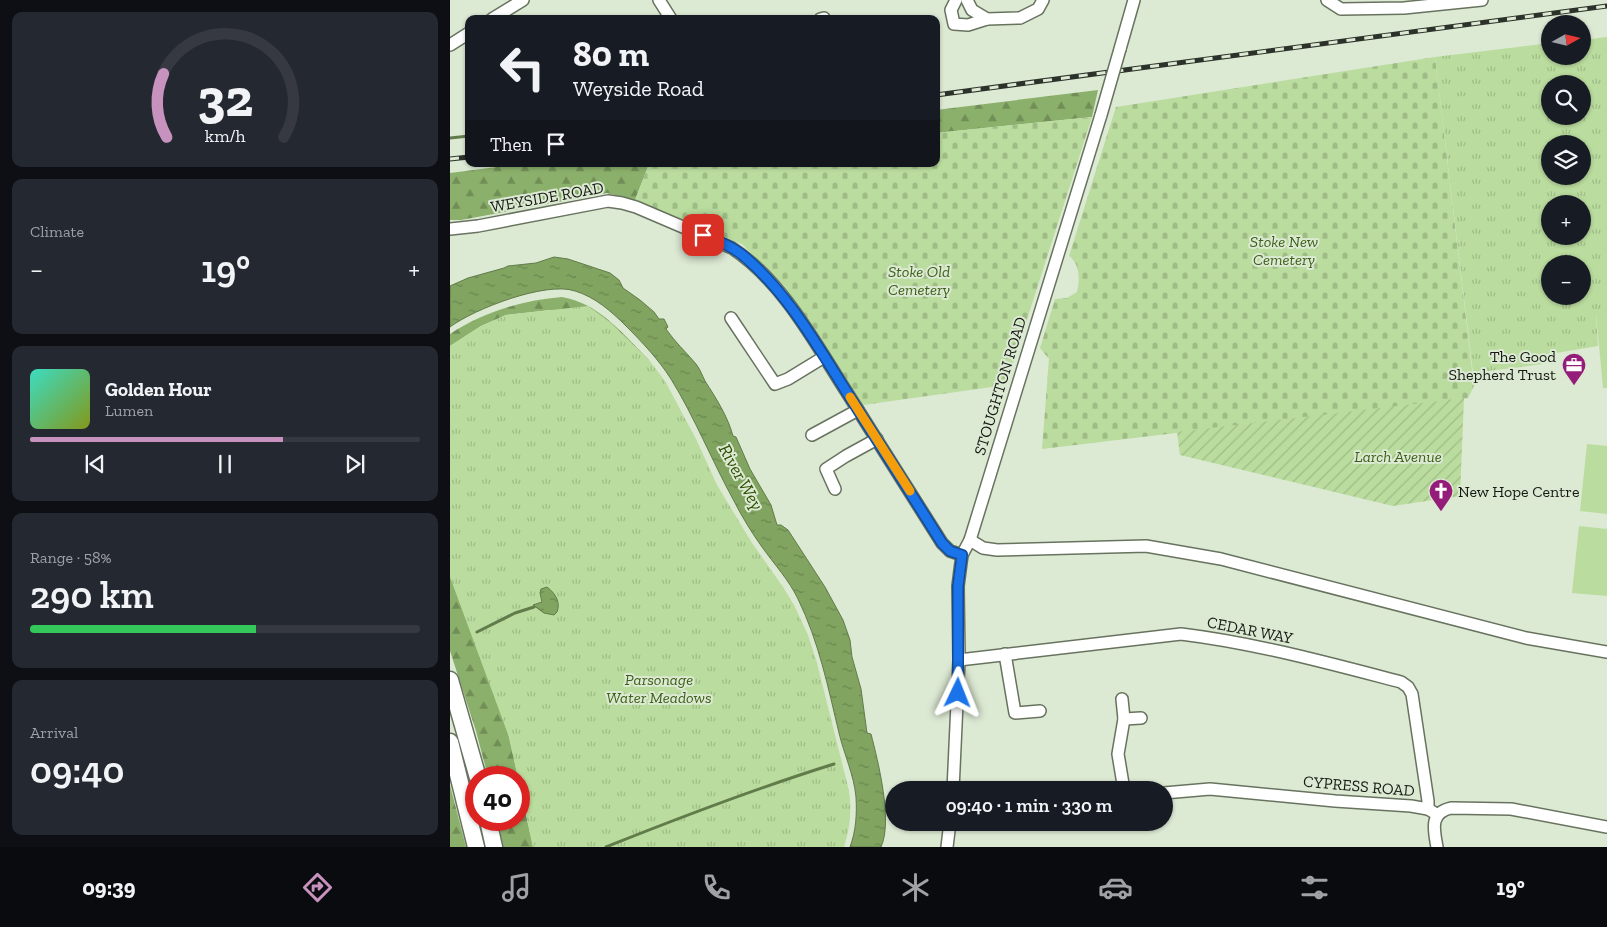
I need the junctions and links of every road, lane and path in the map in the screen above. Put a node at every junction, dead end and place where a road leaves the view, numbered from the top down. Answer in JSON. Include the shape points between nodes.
{"nodes":[{"id":1,"x":523,"y":0,"type":"edge"},
{"id":2,"x":659,"y":0,"type":"edge"},
{"id":3,"x":956,"y":0,"type":"edge"},
{"id":4,"x":967,"y":0,"type":"edge"},
{"id":5,"x":1043,"y":0,"type":"edge"},
{"id":6,"x":1134,"y":0,"type":"edge"},
{"id":7,"x":1327,"y":0,"type":"edge"},
{"id":8,"x":1480,"y":0,"type":"edge"},
{"id":9,"x":499,"y":15,"type":"edge"},
{"id":10,"x":669,"y":15,"type":"edge"},
{"id":11,"x":987,"y":19,"type":"junction"},
{"id":12,"x":465,"y":36,"type":"edge"},
{"id":13,"x":450,"y":45,"type":"edge"},
{"id":14,"x":450,"y":229,"type":"edge"},
{"id":15,"x":731,"y":318,"type":"dead end"},
{"id":16,"x":824,"y":357,"type":"junction"},
{"id":17,"x":858,"y":410,"type":"junction"},
{"id":18,"x":812,"y":435,"type":"dead end"},
{"id":19,"x":877,"y":439,"type":"junction"},
{"id":20,"x":835,"y":489,"type":"dead end"},
{"id":21,"x":970,"y":540,"type":"junction"},
{"id":22,"x":962,"y":555,"type":"junction"},
{"id":23,"x":1607,"y":652,"type":"edge"},
{"id":24,"x":1006,"y":654,"type":"junction"},
{"id":25,"x":959,"y":660,"type":"junction"},
{"id":26,"x":450,"y":680,"type":"edge"},
{"id":27,"x":1122,"y":699,"type":"dead end"},
{"id":28,"x":1040,"y":711,"type":"dead end"},
{"id":29,"x":1141,"y":718,"type":"dead end"},
{"id":30,"x":1124,"y":719,"type":"junction"},
{"id":31,"x":450,"y":742,"type":"edge"},
{"id":32,"x":475,"y":766,"type":"edge"},
{"id":33,"x":953,"y":781,"type":"edge"},
{"id":34,"x":1122,"y":781,"type":"edge"},
{"id":35,"x":1173,"y":791,"type":"edge"},
{"id":36,"x":1428,"y":808,"type":"junction"},
{"id":37,"x":1438,"y":815,"type":"junction"},
{"id":38,"x":1607,"y":827,"type":"edge"},
{"id":39,"x":490,"y":831,"type":"edge"},
{"id":40,"x":949,"y":831,"type":"edge"},
{"id":41,"x":476,"y":847,"type":"edge"},
{"id":42,"x":494,"y":847,"type":"edge"},
{"id":43,"x":947,"y":847,"type":"edge"},
{"id":44,"x":1437,"y":847,"type":"edge"}],
"edges":[{"from":1,"to":9,"type":"street"},
{"from":2,"to":10,"type":"street"},
{"from":3,"to":11,"type":"street","via":[[950,10],[954,24],[968,25]]},
{"from":4,"to":11,"type":"street","via":[[972,10]]},
{"from":5,"to":11,"type":"street","via":[[1038,8],[1020,18]]},
{"from":6,"to":21,"type":"street","name":"STOUGHTON ROAD","bridge":true},
{"from":7,"to":8,"type":"street","via":[[1341,9],[1404,8]]},
{"from":12,"to":13,"type":"street"},
{"from":14,"to":16,"type":"street","name":"WEYSIDE ROAD","via":[[608,201],[636,207],[745,257],[785,299]]},
{"from":15,"to":16,"type":"street","via":[[775,384]]},
{"from":16,"to":17,"type":"street","name":"WEYSIDE ROAD"},
{"from":17,"to":18,"type":"street"},
{"from":17,"to":19,"type":"street","name":"WEYSIDE ROAD"},
{"from":19,"to":20,"type":"street","via":[[826,469]]},
{"from":19,"to":22,"type":"street","name":"WEYSIDE ROAD","via":[[942,543],[950,551]]},
{"from":21,"to":22,"type":"street","name":"STOUGHTON ROAD"},
{"from":21,"to":23,"type":"street","via":[[983,548],[997,550],[1146,546],[1221,559],[1526,638]]},
{"from":22,"to":25,"type":"street","name":"STOUGHTON ROAD","via":[[958,586]]},
{"from":24,"to":25,"type":"street","name":"CEDAR WAY"},
{"from":24,"to":28,"type":"street","via":[[1015,713]]},
{"from":24,"to":36,"type":"street","name":"CEDAR WAY","via":[[1181,634],[1278,651],[1401,682],[1412,694]]},
{"from":25,"to":33,"type":"street","name":"STOUGHTON ROAD"},
{"from":26,"to":32,"type":"highway"},
{"from":27,"to":30,"type":"street"},
{"from":29,"to":30,"type":"street"},
{"from":30,"to":34,"type":"street","via":[[1118,754]]},
{"from":31,"to":41,"type":"highway"},
{"from":35,"to":36,"type":"street","name":"CYPRESS ROAD","via":[[1210,789]]},
{"from":36,"to":37,"type":"street","name":"CYPRESS ROAD"},
{"from":37,"to":38,"type":"street","via":[[1451,808],[1500,808]]},
{"from":37,"to":44,"type":"street","via":[[1433,827]]},
{"from":39,"to":42,"type":"highway"},
{"from":40,"to":43,"type":"street"}]}
